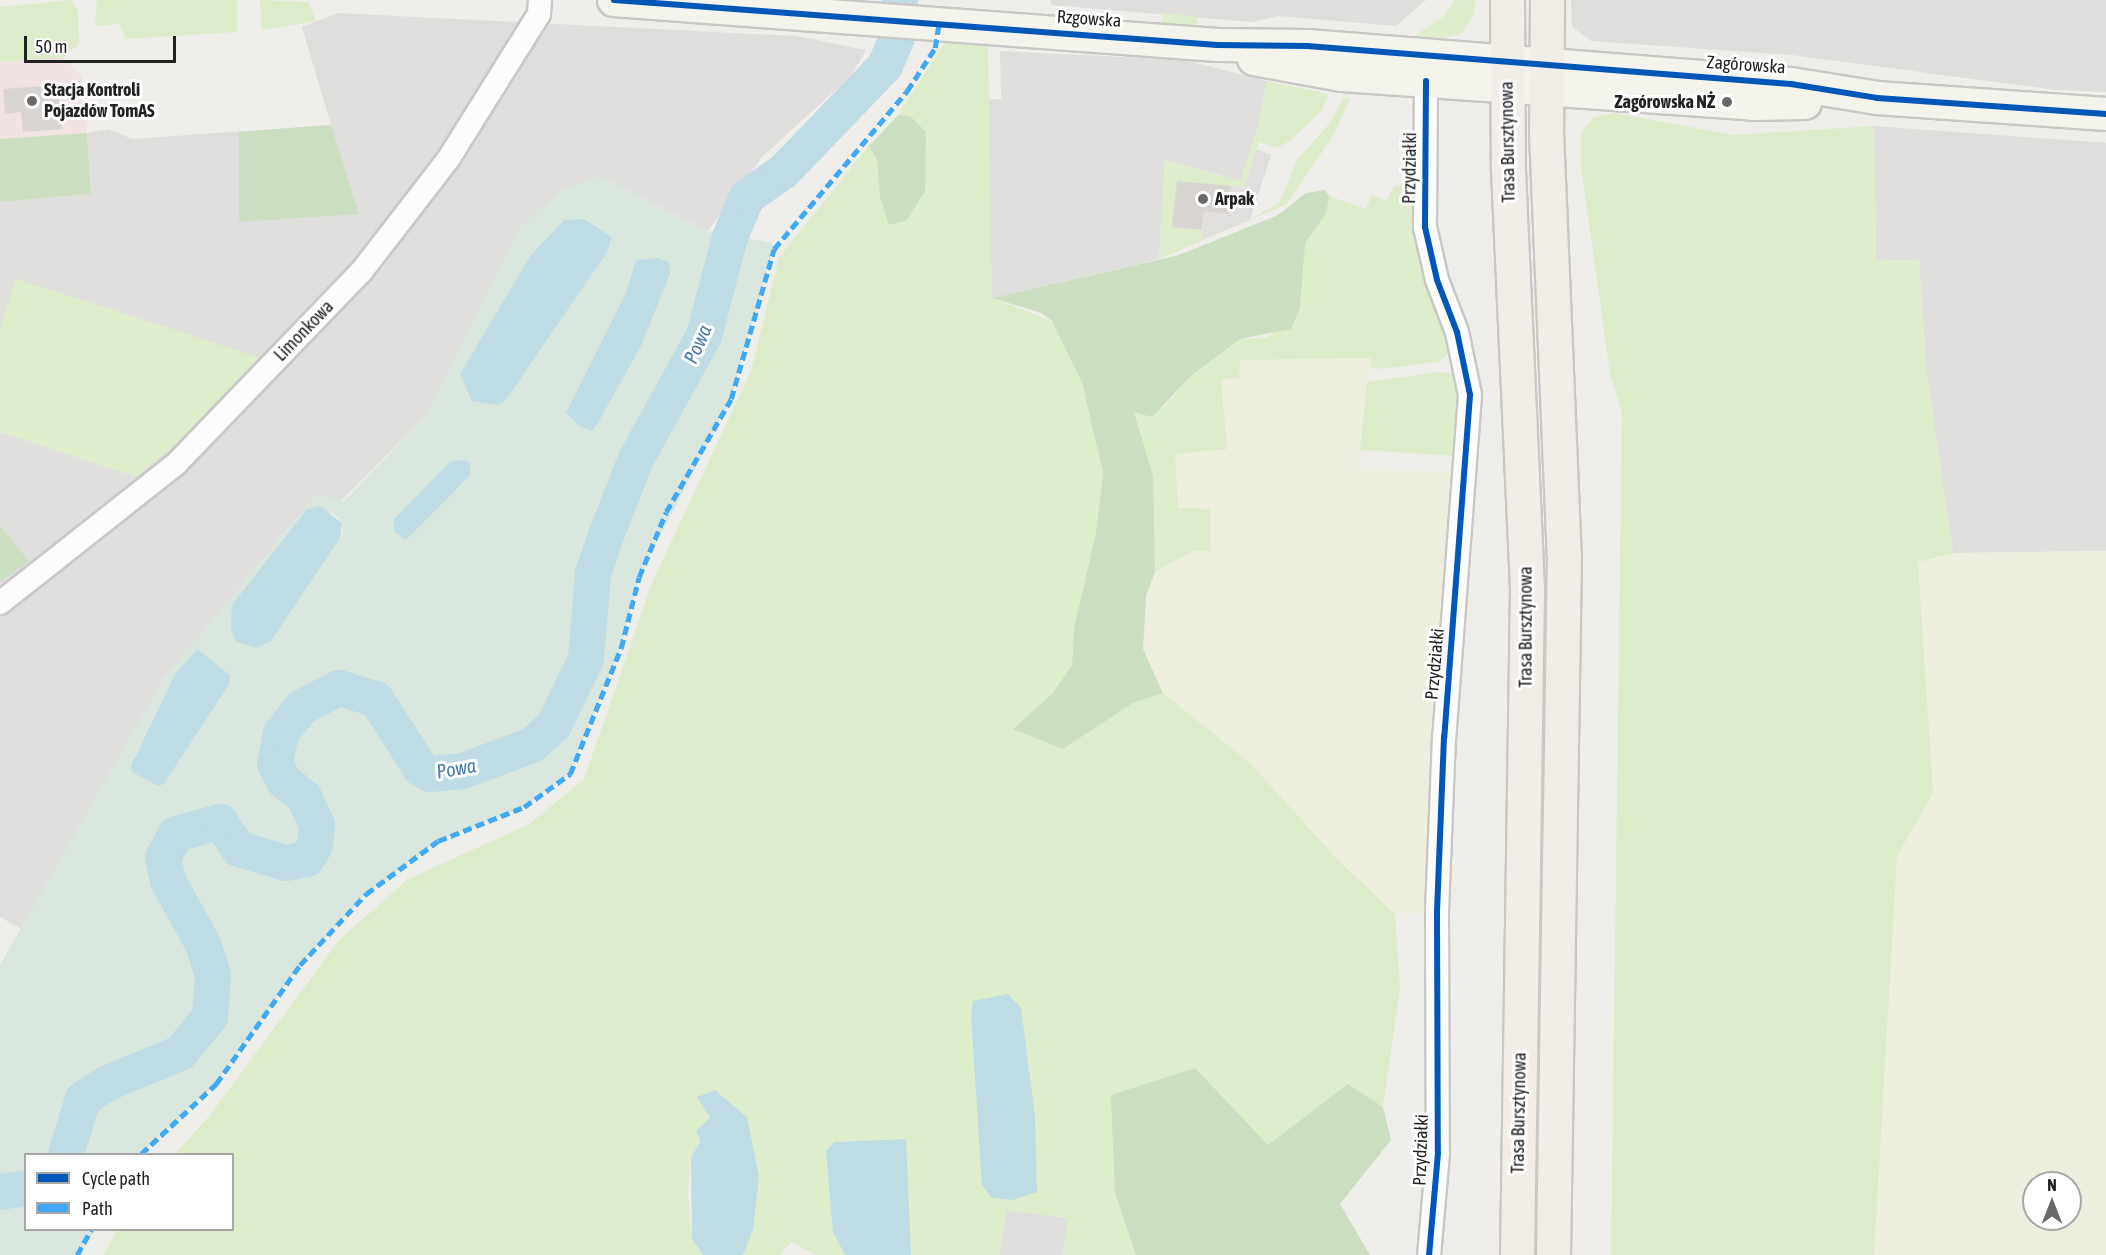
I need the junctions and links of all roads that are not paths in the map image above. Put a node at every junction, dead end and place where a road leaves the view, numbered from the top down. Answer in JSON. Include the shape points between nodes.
{"nodes":[{"id":1,"x":540,"y":0,"type":"edge"},
{"id":2,"x":614,"y":0,"type":"edge"},
{"id":3,"x":1507,"y":0,"type":"edge"},
{"id":4,"x":1547,"y":0,"type":"edge"},
{"id":5,"x":1380,"y":65,"type":"junction"},
{"id":6,"x":1507,"y":74,"type":"junction"},
{"id":7,"x":1546,"y":77,"type":"junction"},
{"id":8,"x":1426,"y":81,"type":"junction"},
{"id":9,"x":2106,"y":114,"type":"edge"},
{"id":10,"x":0,"y":603,"type":"edge"},
{"id":11,"x":1430,"y":1255,"type":"edge"},
{"id":12,"x":1517,"y":1255,"type":"edge"},
{"id":13,"x":1553,"y":1255,"type":"edge"}],
"edges":[{"from":1,"to":10,"type":"street","name":"Limonkowa","via":[[539,14],[449,158],[361,272],[176,464]]},
{"from":2,"to":5,"type":"street","name":"Rzgowska","via":[[1216,45],[1286,66]]},
{"from":3,"to":6,"type":"main road","name":"Trasa Bursztynowa"},
{"from":4,"to":7,"type":"main road","name":"Trasa Bursztynowa"},
{"from":5,"to":6,"type":"street","name":"Zagórowska"},
{"from":5,"to":8,"type":"street","name":"Zagórowska"},
{"from":6,"to":7,"type":"street","name":"Zagórowska"},
{"from":6,"to":8,"type":"street","name":"Zagórowska"},
{"from":6,"to":12,"type":"main road","name":"Trasa Bursztynowa","via":[[1527,590]]},
{"from":7,"to":9,"type":"street","name":"Zagórowska","via":[[1753,104],[1877,98]]},
{"from":7,"to":13,"type":"main road","name":"Trasa Bursztynowa","via":[[1564,554]]},
{"from":8,"to":11,"type":"street","name":"Przydziałki","via":[[1425,227],[1437,280],[1457,332],[1470,395],[1444,737],[1437,923],[1438,1153]]}]}
